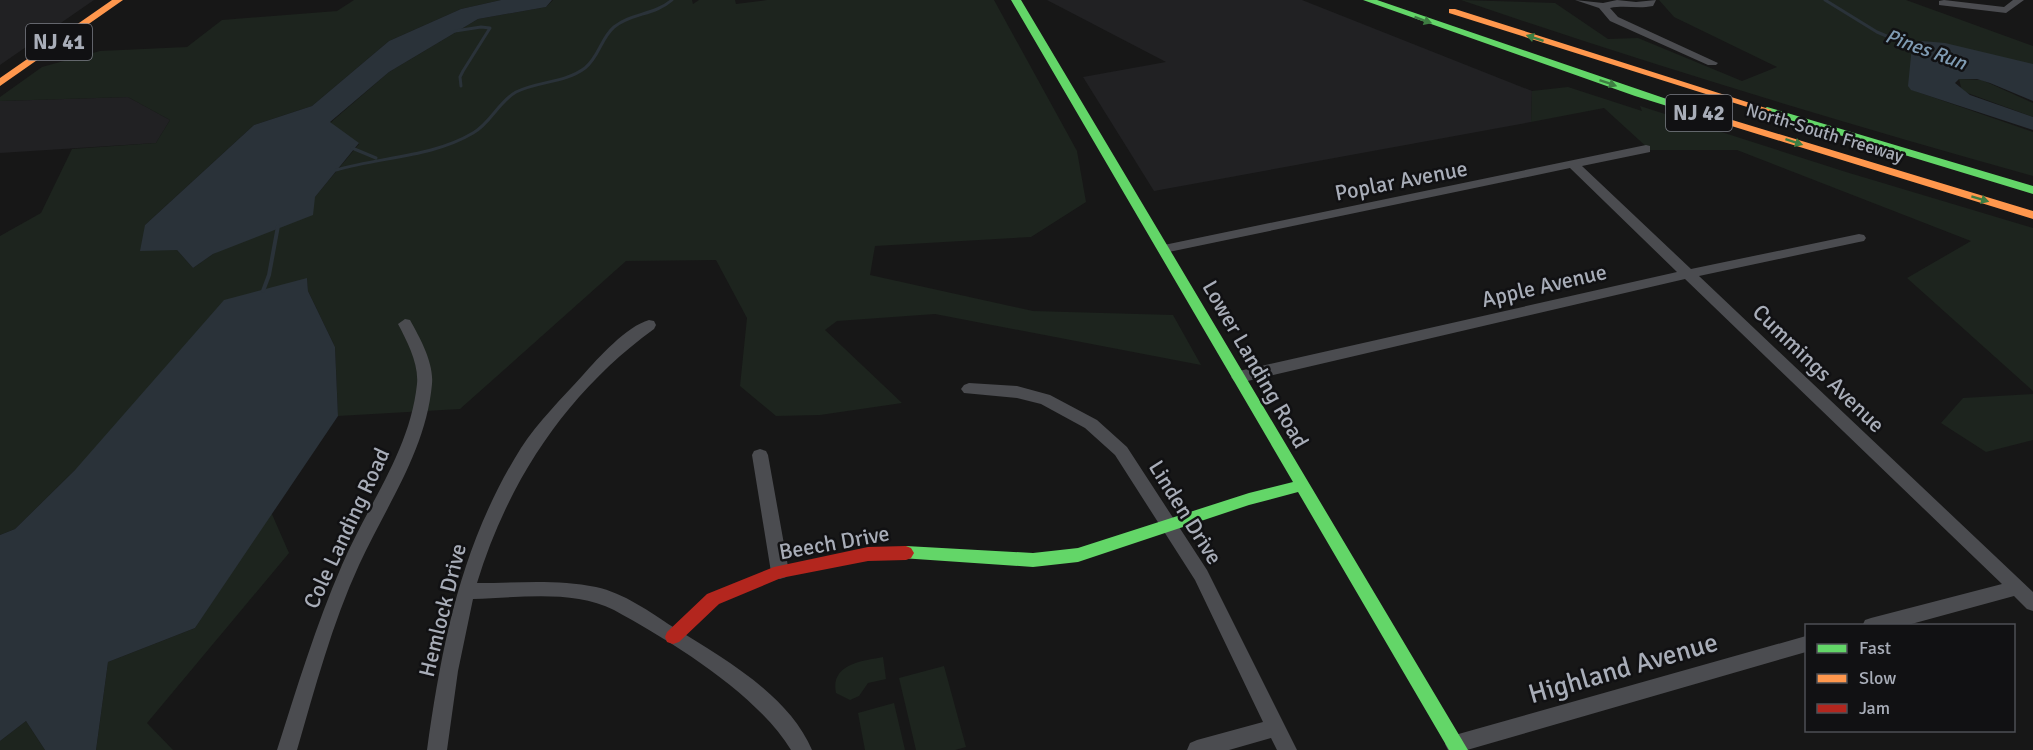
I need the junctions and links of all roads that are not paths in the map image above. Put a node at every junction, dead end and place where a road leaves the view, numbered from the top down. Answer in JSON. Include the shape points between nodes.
{"nodes":[{"id":1,"x":118,"y":0,"type":"edge"},
{"id":2,"x":1016,"y":0,"type":"edge"},
{"id":3,"x":1368,"y":0,"type":"edge"},
{"id":4,"x":1580,"y":0,"type":"edge"},
{"id":5,"x":1651,"y":0,"type":"edge"},
{"id":6,"x":2019,"y":0,"type":"edge"},
{"id":7,"x":1624,"y":1,"type":"edge"},
{"id":8,"x":1943,"y":3,"type":"dead end"},
{"id":9,"x":1433,"y":4,"type":"dead end"},
{"id":10,"x":1603,"y":6,"type":"junction"},
{"id":11,"x":1712,"y":63,"type":"dead end"},
{"id":12,"x":0,"y":83,"type":"edge"},
{"id":13,"x":1646,"y":149,"type":"dead end"},
{"id":14,"x":1575,"y":166,"type":"junction"},
{"id":15,"x":2033,"y":190,"type":"edge"},
{"id":16,"x":2033,"y":215,"type":"edge"},
{"id":17,"x":1859,"y":238,"type":"dead end"},
{"id":18,"x":1164,"y":249,"type":"junction"},
{"id":19,"x":1688,"y":274,"type":"junction"},
{"id":20,"x":405,"y":324,"type":"dead end"},
{"id":21,"x":649,"y":325,"type":"dead end"},
{"id":22,"x":1239,"y":377,"type":"junction"},
{"id":23,"x":969,"y":389,"type":"dead end"},
{"id":24,"x":760,"y":455,"type":"dead end"},
{"id":25,"x":1302,"y":485,"type":"junction"},
{"id":26,"x":1168,"y":525,"type":"junction"},
{"id":27,"x":780,"y":572,"type":"junction"},
{"id":28,"x":2017,"y":588,"type":"junction"},
{"id":29,"x":465,"y":591,"type":"junction"},
{"id":30,"x":2033,"y":603,"type":"edge"},
{"id":31,"x":1879,"y":624,"type":"edge"},
{"id":32,"x":673,"y":637,"type":"junction"},
{"id":33,"x":1805,"y":644,"type":"edge"},
{"id":34,"x":1276,"y":727,"type":"junction"},
{"id":35,"x":1457,"y":747,"type":"edge"},
{"id":36,"x":287,"y":750,"type":"edge"},
{"id":37,"x":437,"y":750,"type":"edge"},
{"id":38,"x":801,"y":750,"type":"edge"},
{"id":39,"x":1197,"y":750,"type":"edge"},
{"id":40,"x":1287,"y":750,"type":"edge"}],
"edges":[{"from":1,"to":12,"type":"main road","number":"NJ 41"},
{"from":2,"to":18,"type":"main road","name":"Lower Landing Road"},
{"from":3,"to":16,"type":"main road","name":"North-South Freeway","number":"NJ 42","one_way":true,"via":[[1639,94]]},
{"from":4,"to":10,"type":"street"},
{"from":5,"to":7,"type":"street","via":[[1640,6]]},
{"from":6,"to":8,"type":"street","via":[[2006,10]]},
{"from":7,"to":10,"type":"street"},
{"from":15,"to":9,"type":"main road","name":"North-South Freeway","number":"NJ 42","one_way":true,"via":[[1828,130]]},
{"from":10,"to":11,"type":"street","via":[[1614,19]]},
{"from":13,"to":14,"type":"street","name":"Poplar Avenue"},
{"from":14,"to":18,"type":"street","name":"Poplar Avenue"},
{"from":14,"to":19,"type":"street","name":"Cummings Avenue"},
{"from":17,"to":19,"type":"street","name":"Apple Avenue"},
{"from":18,"to":22,"type":"main road","name":"Lower Landing Road"},
{"from":19,"to":22,"type":"street","name":"Apple Avenue"},
{"from":19,"to":28,"type":"street","name":"Cummings Avenue"},
{"from":20,"to":36,"type":"street","name":"Cole Landing Road","via":[[417,345],[425,382],[416,423],[398,474],[351,563],[329,617]]},
{"from":21,"to":29,"type":"street","name":"Hemlock Drive","via":[[620,345],[528,450],[490,521]]},
{"from":22,"to":25,"type":"main road","name":"Lower Landing Road"},
{"from":23,"to":26,"type":"street","name":"Linden Drive","via":[[1017,392],[1045,399],[1092,424],[1121,451]]},
{"from":24,"to":27,"type":"street"},
{"from":25,"to":26,"type":"main road","name":"Beech Drive"},
{"from":25,"to":35,"type":"main road","name":"Lower Landing Road"},
{"from":26,"to":27,"type":"main road","name":"Beech Drive","via":[[1078,555],[1033,560],[868,554]]},
{"from":26,"to":34,"type":"street","name":"Linden Drive","via":[[1201,575]]},
{"from":27,"to":32,"type":"main road","name":"Beech Drive","via":[[713,599]]},
{"from":28,"to":30,"type":"street","name":"Cummings Avenue"},
{"from":28,"to":31,"type":"street"},
{"from":29,"to":32,"type":"street","via":[[555,590],[599,596]]},
{"from":29,"to":37,"type":"street","name":"Hemlock Drive","via":[[449,658]]},
{"from":32,"to":38,"type":"street","via":[[766,704],[797,739]]},
{"from":33,"to":35,"type":"street","name":"Highland Avenue"},
{"from":34,"to":39,"type":"street"},
{"from":34,"to":40,"type":"street","name":"Linden Drive"}]}
